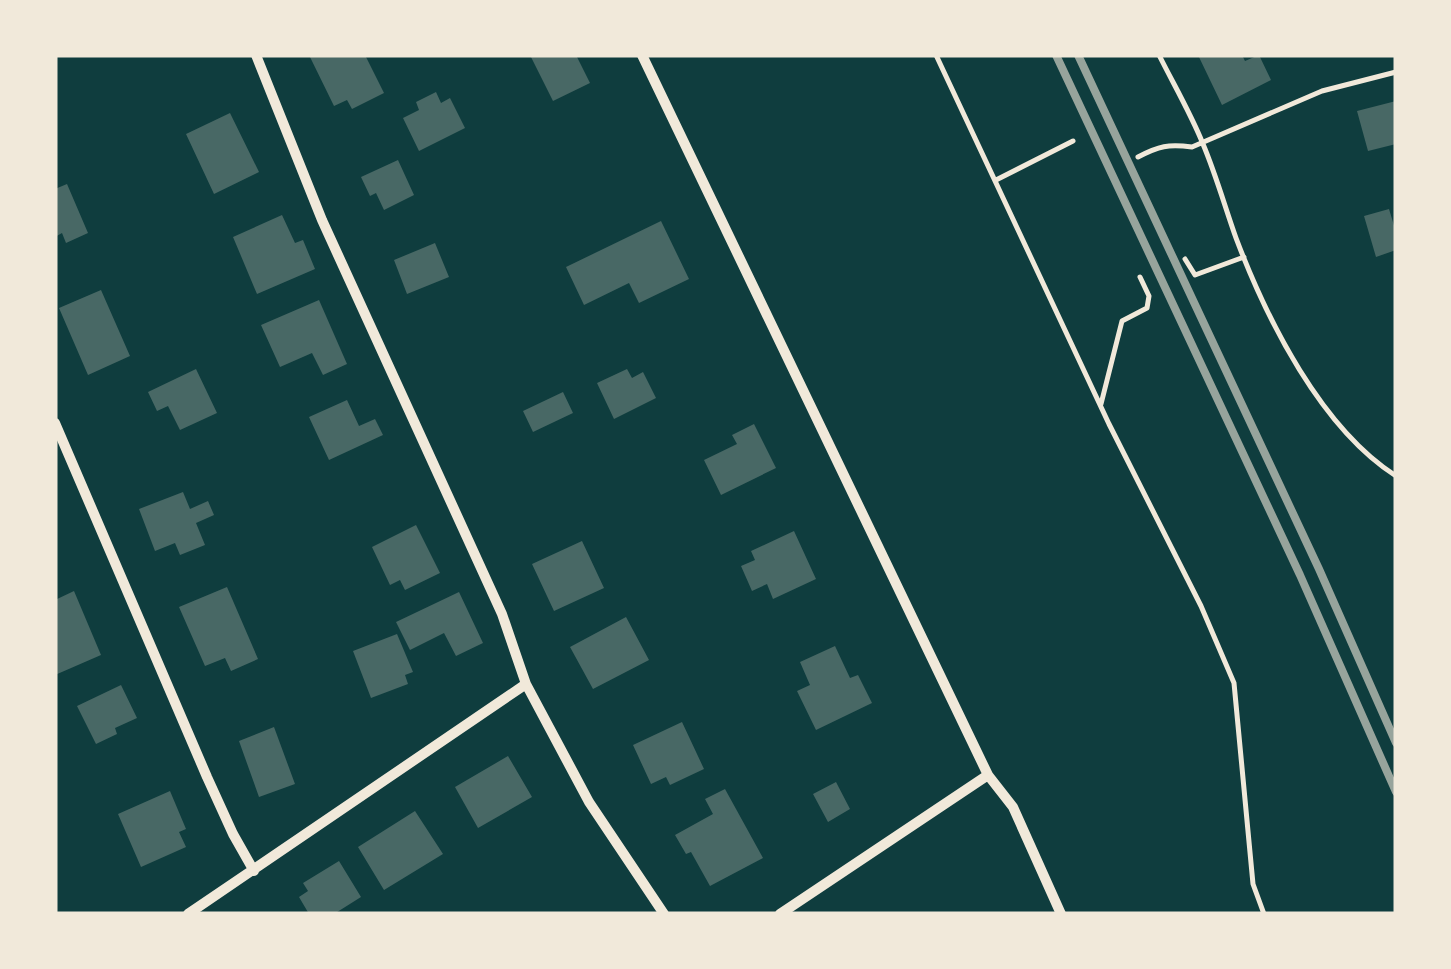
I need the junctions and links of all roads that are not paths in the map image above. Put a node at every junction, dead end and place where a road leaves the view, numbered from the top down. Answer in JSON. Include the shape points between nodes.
{"nodes":[{"id":1,"x":256,"y":55,"type":"edge"},
{"id":2,"x":642,"y":55,"type":"edge"},
{"id":3,"x":55,"y":422,"type":"edge"},
{"id":4,"x":526,"y":684,"type":"junction"},
{"id":5,"x":988,"y":775,"type":"junction"},
{"id":6,"x":254,"y":871,"type":"junction"},
{"id":7,"x":188,"y":914,"type":"edge"},
{"id":8,"x":664,"y":914,"type":"edge"},
{"id":9,"x":780,"y":914,"type":"edge"},
{"id":10,"x":1061,"y":914,"type":"edge"}],
"edges":[{"from":1,"to":4,"type":"street","via":[[322,220],[502,614]]},
{"from":2,"to":5,"type":"street"},
{"from":3,"to":6,"type":"street","via":[[206,776]]},
{"from":4,"to":6,"type":"street"},
{"from":4,"to":8,"type":"street","via":[[589,802]]},
{"from":5,"to":9,"type":"street"},
{"from":5,"to":10,"type":"street","via":[[1012,807]]},
{"from":6,"to":7,"type":"street"}]}
